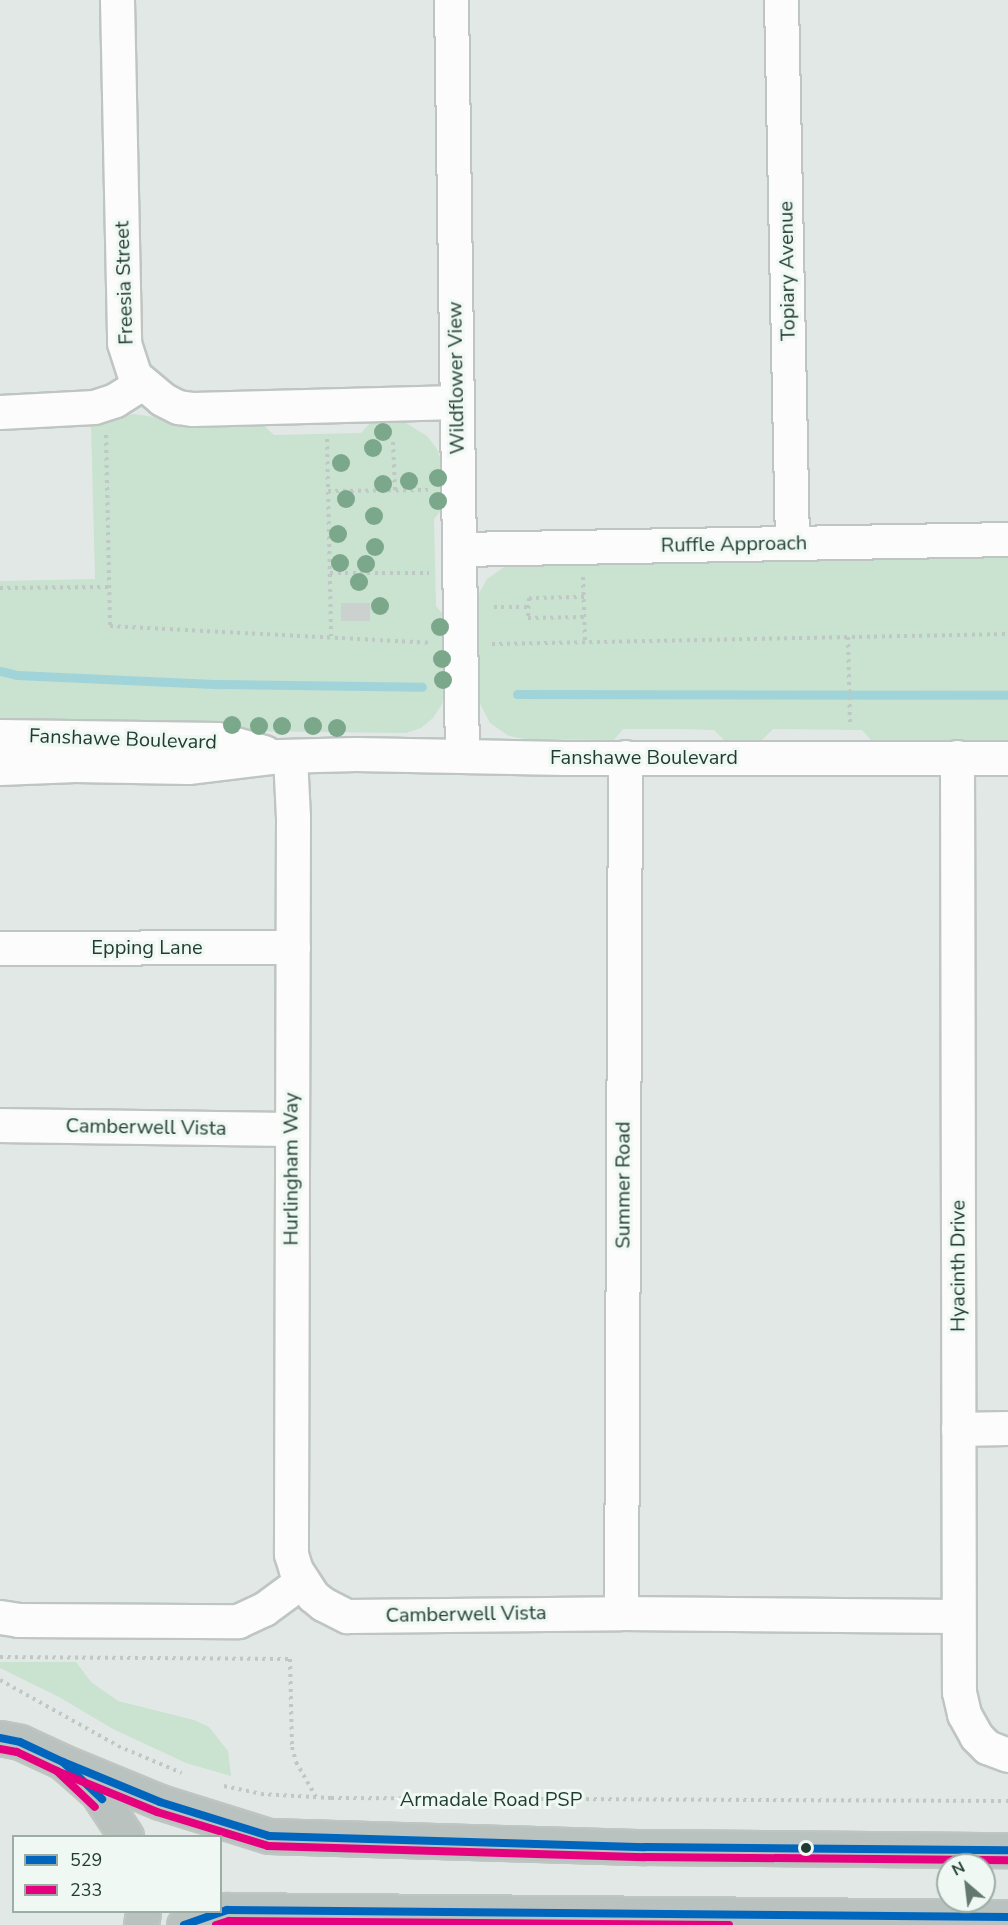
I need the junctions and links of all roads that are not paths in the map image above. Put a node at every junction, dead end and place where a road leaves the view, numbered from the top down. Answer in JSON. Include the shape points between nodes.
{"nodes":[{"id":1,"x":117,"y":0,"type":"edge"},
{"id":2,"x":451,"y":0,"type":"edge"},
{"id":3,"x":782,"y":0,"type":"edge"},
{"id":4,"x":142,"y":383,"type":"junction"},
{"id":5,"x":457,"y":402,"type":"junction"},
{"id":6,"x":0,"y":412,"type":"edge"},
{"id":7,"x":1008,"y":539,"type":"edge"},
{"id":8,"x":792,"y":543,"type":"junction"},
{"id":9,"x":459,"y":549,"type":"junction"},
{"id":10,"x":0,"y":736,"type":"edge"},
{"id":11,"x":285,"y":756,"type":"junction"},
{"id":12,"x":462,"y":756,"type":"junction"},
{"id":13,"x":625,"y":757,"type":"junction"},
{"id":14,"x":957,"y":757,"type":"junction"},
{"id":15,"x":1008,"y":758,"type":"edge"},
{"id":16,"x":0,"y":768,"type":"edge"},
{"id":17,"x":293,"y":946,"type":"junction"},
{"id":18,"x":0,"y":948,"type":"edge"},
{"id":19,"x":0,"y":1125,"type":"edge"},
{"id":20,"x":291,"y":1129,"type":"junction"},
{"id":21,"x":1008,"y":1428,"type":"edge"},
{"id":22,"x":958,"y":1429,"type":"junction"},
{"id":23,"x":302,"y":1581,"type":"junction"},
{"id":24,"x":621,"y":1613,"type":"junction"},
{"id":25,"x":958,"y":1616,"type":"junction"},
{"id":26,"x":0,"y":1617,"type":"edge"},
{"id":27,"x":0,"y":1738,"type":"edge"},
{"id":28,"x":1006,"y":1755,"type":"edge"},
{"id":29,"x":63,"y":1762,"type":"junction"},
{"id":30,"x":125,"y":1835,"type":"edge"},
{"id":31,"x":1008,"y":1850,"type":"edge"},
{"id":32,"x":222,"y":1912,"type":"edge"},
{"id":33,"x":218,"y":1913,"type":"edge"},
{"id":34,"x":1008,"y":1917,"type":"edge"},
{"id":35,"x":184,"y":1925,"type":"edge"}],
"edges":[{"from":1,"to":4,"type":"street","name":"Freesia Street","via":[[124,343],[130,365]]},
{"from":2,"to":5,"type":"street","name":"Wildflower View"},
{"from":3,"to":8,"type":"street","name":"Topiary Avenue"},
{"from":4,"to":5,"type":"street","name":"Freesia Street","via":[[162,399],[193,409]]},
{"from":4,"to":6,"type":"street","via":[[115,400],[94,407]]},
{"from":5,"to":9,"type":"street","name":"Wildflower View"},
{"from":7,"to":8,"type":"street","name":"Ruffle Approach"},
{"from":8,"to":9,"type":"street","name":"Ruffle Approach"},
{"from":9,"to":12,"type":"street","name":"Wildflower View"},
{"from":10,"to":11,"type":"street","name":"Fanshawe Boulevard","via":[[217,739]]},
{"from":11,"to":12,"type":"street","name":"Fanshawe Boulevard"},
{"from":11,"to":16,"type":"street","name":"Fanshawe Boulevard","via":[[188,767]]},
{"from":11,"to":17,"type":"street","name":"Hurlingham Way"},
{"from":12,"to":13,"type":"street","name":"Fanshawe Boulevard"},
{"from":13,"to":14,"type":"street","name":"Fanshawe Boulevard"},
{"from":13,"to":24,"type":"street","name":"Summer Road"},
{"from":14,"to":15,"type":"street","name":"Fanshawe Boulevard"},
{"from":14,"to":22,"type":"street","name":"Hyacinth Drive"},
{"from":17,"to":18,"type":"street","name":"Epping Lane"},
{"from":17,"to":20,"type":"street","name":"Hurlingham Way"},
{"from":19,"to":20,"type":"street","name":"Camberwell Vista"},
{"from":20,"to":23,"type":"street","name":"Hurlingham Way","via":[[291,1554]]},
{"from":21,"to":22,"type":"street"},
{"from":22,"to":25,"type":"street","name":"Hyacinth Drive"},
{"from":23,"to":24,"type":"street","name":"Camberwell Vista","via":[[323,1604],[347,1616]]},
{"from":23,"to":26,"type":"street","via":[[264,1609],[238,1621]]},
{"from":24,"to":25,"type":"street","name":"Camberwell Vista"},
{"from":25,"to":28,"type":"street","name":"Hyacinth Drive","via":[[959,1692],[964,1714],[987,1747]]},
{"from":27,"to":29,"type":"highway","via":[[20,1742]]},
{"from":29,"to":30,"type":"highway","via":[[97,1792]]},
{"from":29,"to":31,"type":"highway","via":[[160,1802],[269,1836],[645,1847]]},
{"from":32,"to":34,"type":"highway"},
{"from":33,"to":35,"type":"highway"}]}
